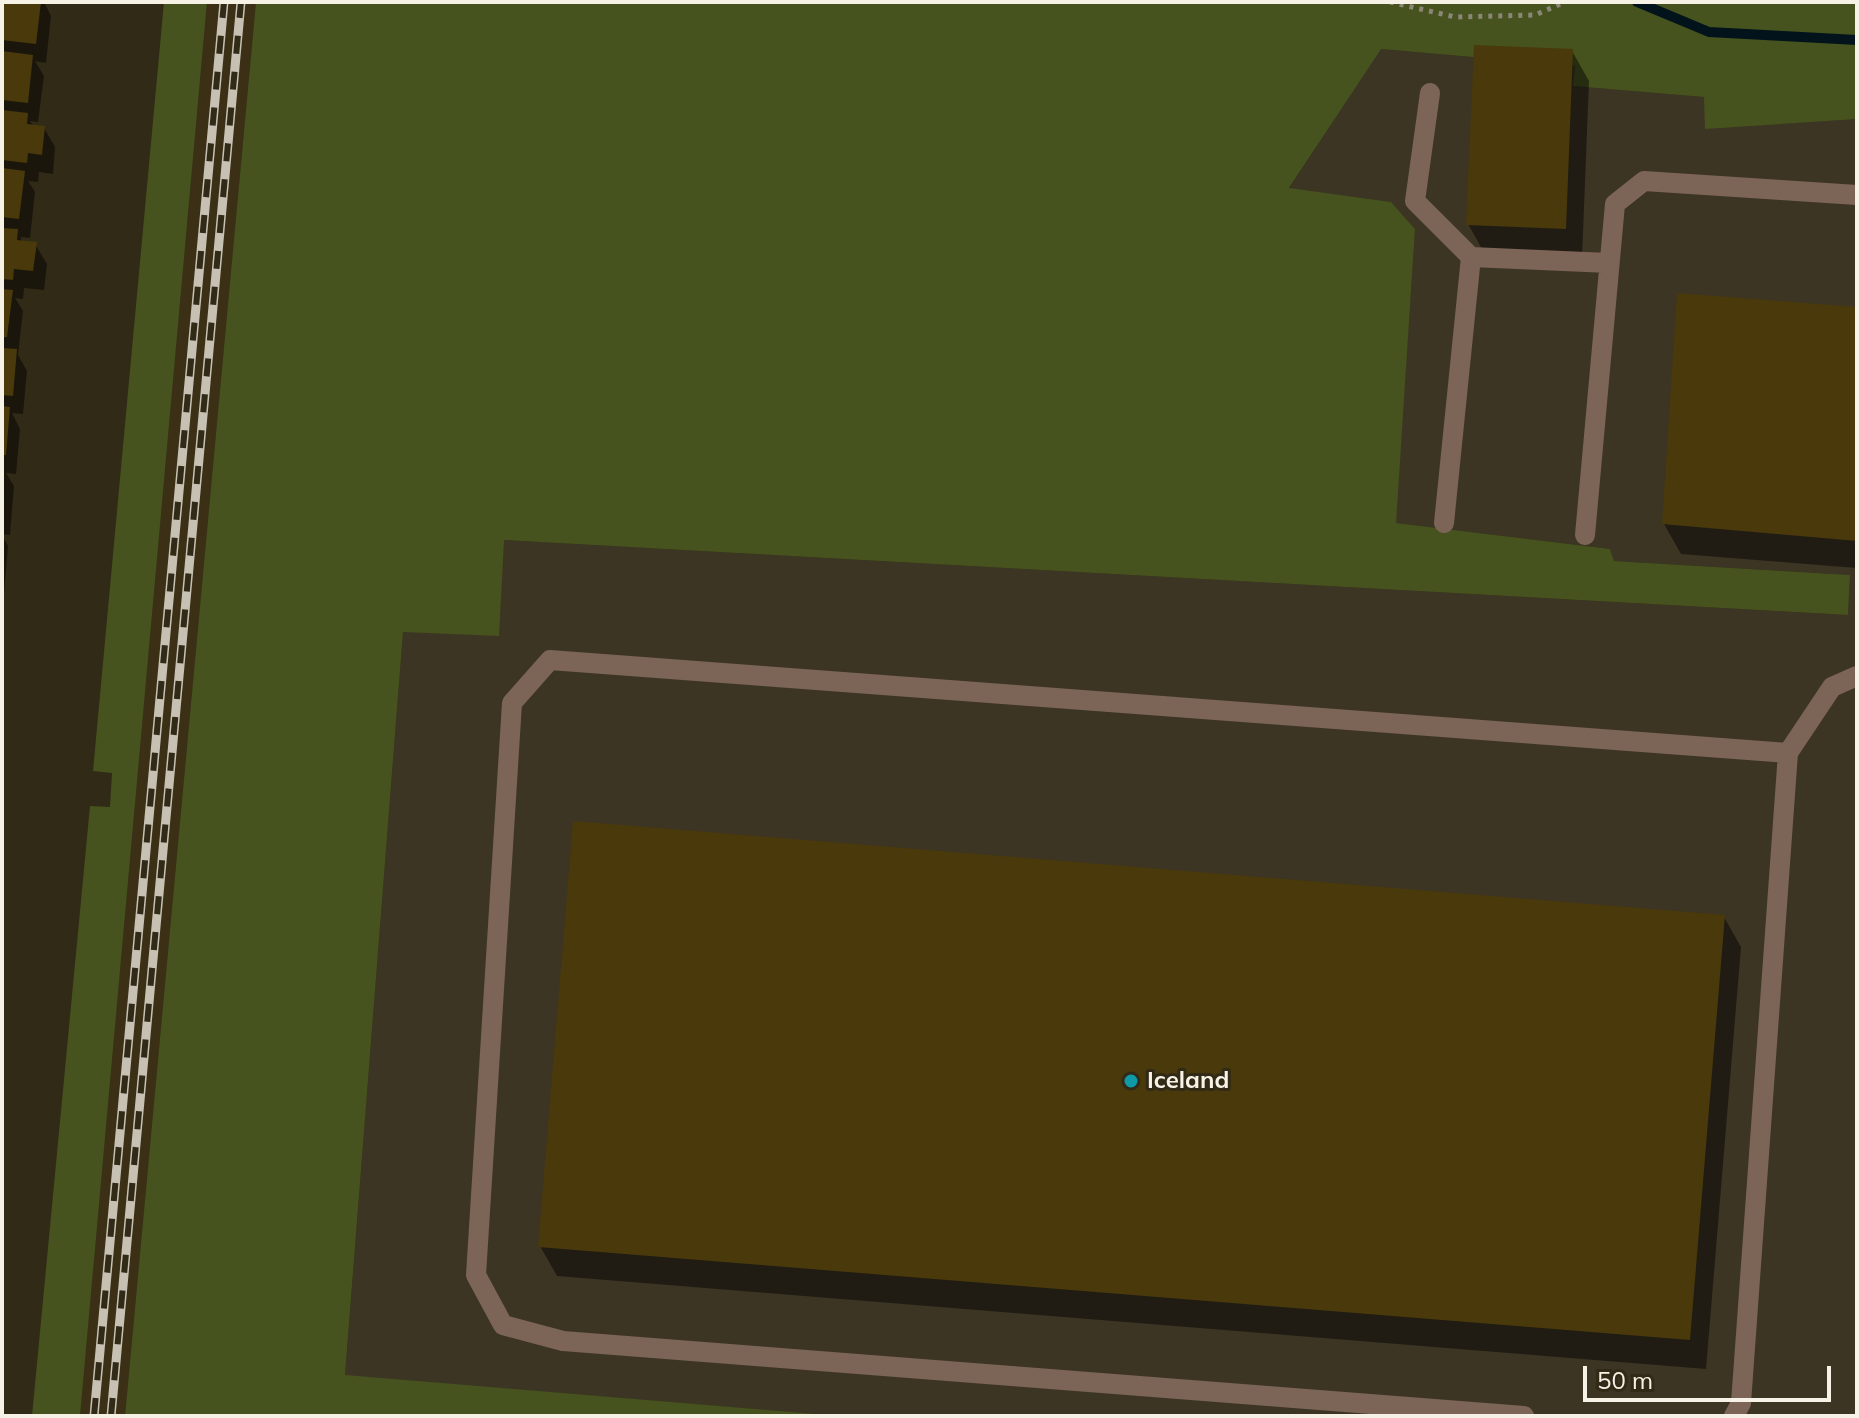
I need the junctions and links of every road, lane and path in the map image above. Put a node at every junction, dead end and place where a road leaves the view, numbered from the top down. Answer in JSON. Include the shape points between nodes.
{"nodes":[{"id":1,"x":1390,"y":2,"type":"edge"},
{"id":2,"x":1565,"y":2,"type":"edge"},
{"id":3,"x":1430,"y":93,"type":"dead end"},
{"id":4,"x":1857,"y":195,"type":"edge"},
{"id":5,"x":1471,"y":257,"type":"junction"},
{"id":6,"x":1609,"y":263,"type":"junction"},
{"id":7,"x":1444,"y":523,"type":"dead end"},
{"id":8,"x":1585,"y":535,"type":"dead end"},
{"id":9,"x":1857,"y":676,"type":"edge"},
{"id":10,"x":1788,"y":753,"type":"junction"},
{"id":11,"x":1524,"y":1416,"type":"edge"},
{"id":12,"x":1734,"y":1416,"type":"edge"}],
"edges":[{"from":1,"to":2,"type":"path","via":[[1455,17],[1535,15]]},
{"from":3,"to":5,"type":"lane","via":[[1415,201]]},
{"from":4,"to":6,"type":"lane","via":[[1644,181],[1615,204]]},
{"from":5,"to":6,"type":"lane"},
{"from":5,"to":7,"type":"lane"},
{"from":6,"to":8,"type":"lane"},
{"from":9,"to":10,"type":"lane","via":[[1832,687]]},
{"from":10,"to":11,"type":"lane","via":[[550,660],[512,703],[476,1275],[503,1325],[563,1341]]},
{"from":10,"to":12,"type":"lane","via":[[1741,1403]]}]}
